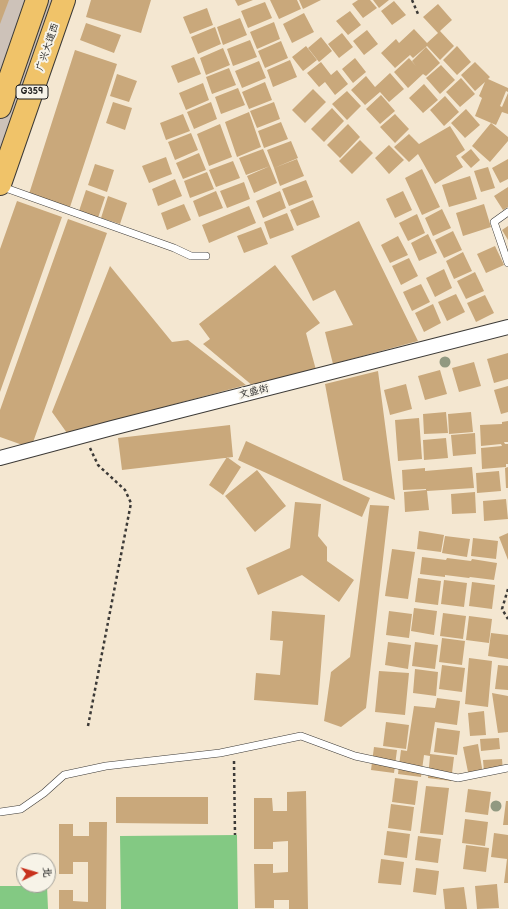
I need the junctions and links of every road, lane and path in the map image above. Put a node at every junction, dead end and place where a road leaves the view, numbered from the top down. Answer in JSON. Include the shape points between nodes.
{"nodes":[{"id":1,"x":37,"y":0,"type":"edge"},
{"id":2,"x":64,"y":0,"type":"edge"},
{"id":3,"x":412,"y":0,"type":"edge"},
{"id":4,"x":418,"y":14,"type":"dead end"},
{"id":5,"x":0,"y":107,"type":"edge"},
{"id":6,"x":0,"y":185,"type":"edge"},
{"id":7,"x":508,"y":212,"type":"edge"},
{"id":8,"x":206,"y":256,"type":"dead end"},
{"id":9,"x":508,"y":263,"type":"edge"},
{"id":10,"x":508,"y":327,"type":"edge"},
{"id":11,"x":84,"y":435,"type":"junction"},
{"id":12,"x":0,"y":458,"type":"edge"},
{"id":13,"x":508,"y":589,"type":"edge"},
{"id":14,"x":508,"y":618,"type":"edge"},
{"id":15,"x":88,"y":726,"type":"dead end"},
{"id":16,"x":234,"y":750,"type":"junction"},
{"id":17,"x":508,"y":768,"type":"edge"},
{"id":18,"x":0,"y":812,"type":"edge"},
{"id":19,"x":235,"y":835,"type":"dead end"}],
"edges":[{"from":1,"to":5,"type":"highway","number":"G359"},
{"from":2,"to":6,"type":"highway","name":"广兴大道西","number":"G359"},
{"from":3,"to":4,"type":"path"},
{"from":6,"to":8,"type":"lane","via":[[191,256]]},
{"from":7,"to":9,"type":"lane","via":[[494,222]]},
{"from":10,"to":11,"type":"street","name":"文盛街"},
{"from":11,"to":12,"type":"street","name":"文盛街"},
{"from":11,"to":15,"type":"path","via":[[98,465],[125,490],[131,502]]},
{"from":13,"to":14,"type":"path","via":[[502,609]]},
{"from":16,"to":17,"type":"lane","via":[[301,736],[355,756],[458,778]]},
{"from":16,"to":18,"type":"lane","via":[[106,766],[64,775],[21,809]]},
{"from":16,"to":19,"type":"path"}]}
